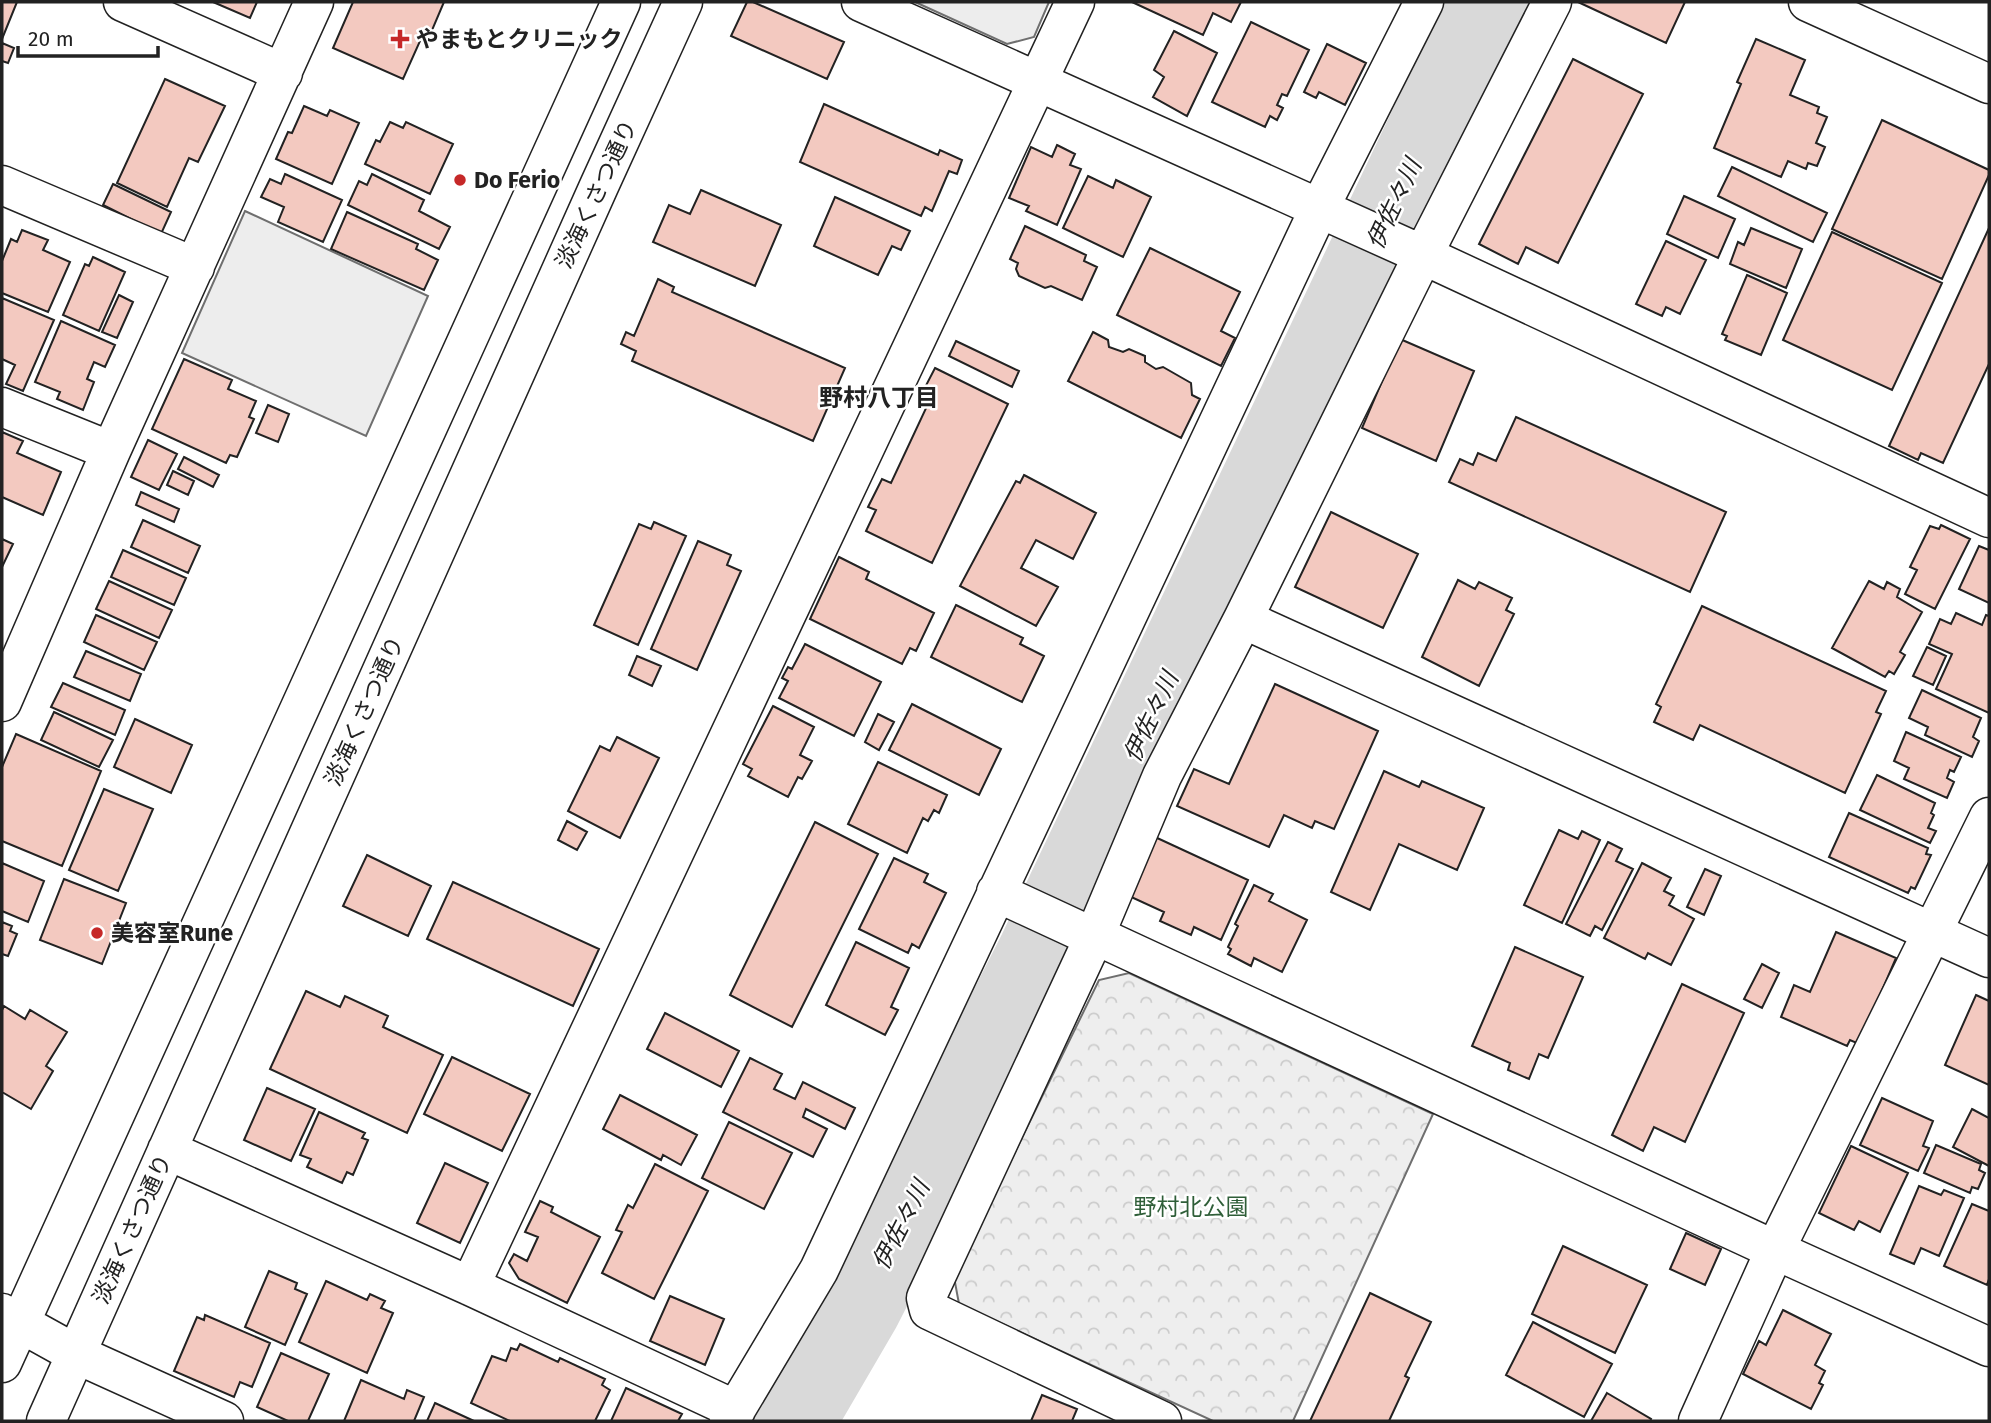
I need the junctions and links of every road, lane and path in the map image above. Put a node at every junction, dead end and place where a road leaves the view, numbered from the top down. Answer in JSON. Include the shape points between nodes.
{"nodes":[{"id":1,"x":123,"y":2,"type":"edge"},
{"id":2,"x":314,"y":2,"type":"edge"},
{"id":3,"x":861,"y":2,"type":"edge"},
{"id":4,"x":1075,"y":2,"type":"edge"},
{"id":5,"x":1424,"y":2,"type":"edge"},
{"id":6,"x":1552,"y":2,"type":"edge"},
{"id":7,"x":1808,"y":2,"type":"edge"},
{"id":8,"x":613,"y":4,"type":"edge"},
{"id":9,"x":677,"y":18,"type":"edge"},
{"id":10,"x":284,"y":73,"type":"junction"},
{"id":11,"x":1038,"y":82,"type":"junction"},
{"id":12,"x":1989,"y":84,"type":"edge"},
{"id":13,"x":2,"y":186,"type":"edge"},
{"id":14,"x":1319,"y":209,"type":"junction"},
{"id":15,"x":1423,"y":255,"type":"junction"},
{"id":16,"x":195,"y":267,"type":"junction"},
{"id":17,"x":2,"y":407,"type":"edge"},
{"id":18,"x":111,"y":451,"type":"junction"},
{"id":19,"x":1989,"y":518,"type":"edge"},
{"id":20,"x":1243,"y":619,"type":"junction"},
{"id":21,"x":2,"y":702,"type":"edge"},
{"id":22,"x":1989,"y":817,"type":"edge"},
{"id":23,"x":996,"y":892,"type":"junction"},
{"id":24,"x":1087,"y":932,"type":"junction"},
{"id":25,"x":1933,"y":932,"type":"junction"},
{"id":26,"x":1989,"y":958,"type":"edge"},
{"id":27,"x":167,"y":1150,"type":"junction"},
{"id":28,"x":1775,"y":1250,"type":"junction"},
{"id":29,"x":470,"y":1286,"type":"junction"},
{"id":30,"x":11,"y":1318,"type":"edge"},
{"id":31,"x":1989,"y":1347,"type":"edge"},
{"id":32,"x":76,"y":1354,"type":"junction"},
{"id":33,"x":2,"y":1363,"type":"edge"},
{"id":34,"x":733,"y":1416,"type":"edge"},
{"id":35,"x":46,"y":1421,"type":"edge"},
{"id":36,"x":224,"y":1421,"type":"edge"},
{"id":37,"x":1162,"y":1421,"type":"edge"},
{"id":38,"x":1698,"y":1421,"type":"edge"}],
"edges":[{"from":1,"to":10,"type":"street"},
{"from":2,"to":10,"type":"street"},
{"from":3,"to":11,"type":"street"},
{"from":4,"to":11,"type":"street"},
{"from":5,"to":14,"type":"street"},
{"from":6,"to":15,"type":"street"},
{"from":7,"to":12,"type":"street"},
{"from":8,"to":9,"type":"street"},
{"from":8,"to":30,"type":"street"},
{"from":9,"to":27,"type":"street","name":"淡海くさつ通り"},
{"from":10,"to":16,"type":"street"},
{"from":11,"to":14,"type":"street"},
{"from":11,"to":29,"type":"street"},
{"from":13,"to":16,"type":"street"},
{"from":14,"to":15,"type":"street"},
{"from":14,"to":23,"type":"street"},
{"from":15,"to":19,"type":"street"},
{"from":15,"to":20,"type":"street"},
{"from":16,"to":18,"type":"street"},
{"from":17,"to":18,"type":"street"},
{"from":18,"to":21,"type":"street"},
{"from":20,"to":24,"type":"street"},
{"from":20,"to":25,"type":"street"},
{"from":22,"to":25,"type":"street"},
{"from":23,"to":24,"type":"street"},
{"from":23,"to":34,"type":"street","via":[[819,1270]]},
{"from":24,"to":28,"type":"street"},
{"from":24,"to":37,"type":"street","via":[[926,1298],[929,1310]]},
{"from":25,"to":26,"type":"street"},
{"from":25,"to":28,"type":"street"},
{"from":27,"to":29,"type":"street"},
{"from":27,"to":32,"type":"street","name":"淡海くさつ通り"},
{"from":28,"to":31,"type":"street"},
{"from":28,"to":38,"type":"street"},
{"from":29,"to":34,"type":"street"},
{"from":30,"to":32,"type":"street"},
{"from":30,"to":33,"type":"street"},
{"from":32,"to":35,"type":"street","name":"淡海くさつ通り"},
{"from":32,"to":36,"type":"street"}]}
